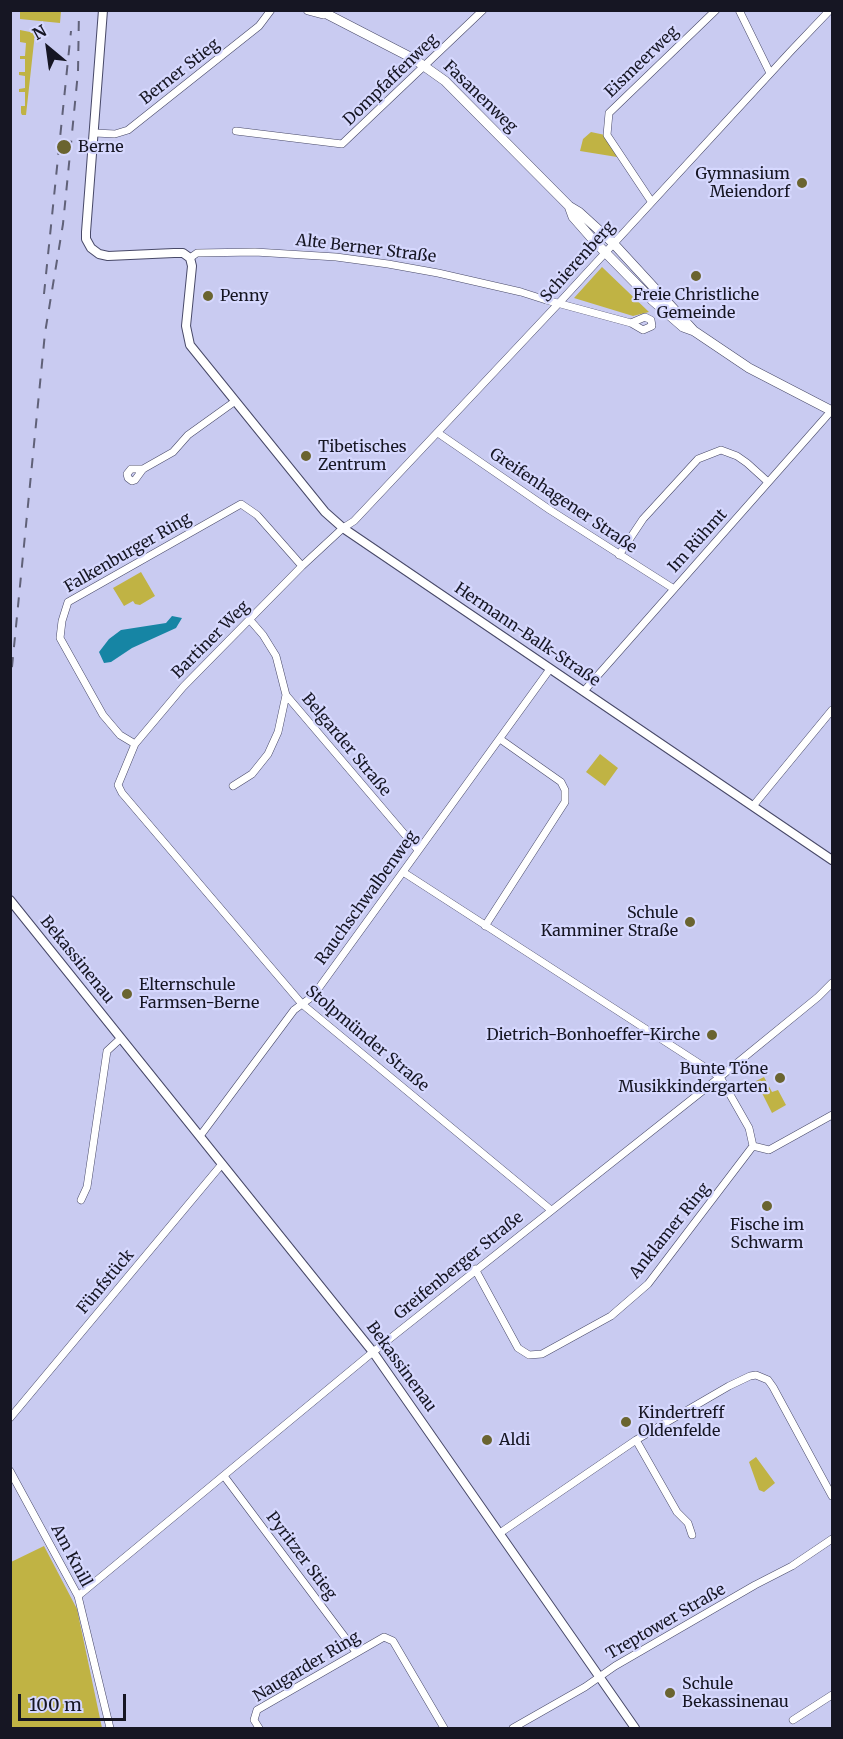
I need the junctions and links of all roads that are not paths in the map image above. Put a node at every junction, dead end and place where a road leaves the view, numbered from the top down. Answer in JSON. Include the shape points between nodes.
{"nodes":[{"id":1,"x":103,"y":10,"type":"edge"},
{"id":2,"x":271,"y":10,"type":"edge"},
{"id":3,"x":308,"y":10,"type":"edge"},
{"id":4,"x":483,"y":10,"type":"edge"},
{"id":5,"x":716,"y":10,"type":"edge"},
{"id":6,"x":738,"y":10,"type":"edge"},
{"id":7,"x":830,"y":10,"type":"edge"},
{"id":8,"x":321,"y":12,"type":"edge"},
{"id":9,"x":425,"y":66,"type":"junction"},
{"id":10,"x":770,"y":73,"type":"junction"},
{"id":11,"x":236,"y":131,"type":"dead end"},
{"id":12,"x":95,"y":133,"type":"junction"},
{"id":13,"x":651,"y":201,"type":"junction"},
{"id":14,"x":569,"y":206,"type":"junction"},
{"id":15,"x":613,"y":243,"type":"junction"},
{"id":16,"x":605,"y":252,"type":"junction"},
{"id":17,"x":190,"y":258,"type":"junction"},
{"id":18,"x":559,"y":303,"type":"junction"},
{"id":19,"x":664,"y":304,"type":"junction"},
{"id":20,"x":632,"y":322,"type":"dead end"},
{"id":21,"x":234,"y":402,"type":"junction"},
{"id":22,"x":832,"y":410,"type":"edge"},
{"id":23,"x":438,"y":433,"type":"junction"},
{"id":24,"x":143,"y":469,"type":"dead end"},
{"id":25,"x":768,"y":482,"type":"junction"},
{"id":26,"x":343,"y":528,"type":"junction"},
{"id":27,"x":619,"y":555,"type":"junction"},
{"id":28,"x":302,"y":566,"type":"junction"},
{"id":29,"x":674,"y":589,"type":"junction"},
{"id":30,"x":250,"y":620,"type":"junction"},
{"id":31,"x":550,"y":669,"type":"junction"},
{"id":32,"x":584,"y":691,"type":"junction"},
{"id":33,"x":286,"y":695,"type":"junction"},
{"id":34,"x":832,"y":710,"type":"edge"},
{"id":35,"x":500,"y":739,"type":"junction"},
{"id":36,"x":135,"y":744,"type":"junction"},
{"id":37,"x":118,"y":785,"type":"joint"},
{"id":38,"x":233,"y":786,"type":"dead end"},
{"id":39,"x":753,"y":806,"type":"junction"},
{"id":40,"x":417,"y":850,"type":"junction"},
{"id":41,"x":832,"y":860,"type":"edge"},
{"id":42,"x":403,"y":872,"type":"junction"},
{"id":43,"x":10,"y":900,"type":"edge"},
{"id":44,"x":485,"y":926,"type":"junction"},
{"id":45,"x":832,"y":983,"type":"edge"},
{"id":46,"x":302,"y":1004,"type":"junction"},
{"id":47,"x":120,"y":1039,"type":"junction"},
{"id":48,"x":720,"y":1077,"type":"junction"},
{"id":49,"x":832,"y":1116,"type":"edge"},
{"id":50,"x":200,"y":1136,"type":"junction"},
{"id":51,"x":753,"y":1146,"type":"junction"},
{"id":52,"x":222,"y":1164,"type":"junction"},
{"id":53,"x":81,"y":1200,"type":"dead end"},
{"id":54,"x":551,"y":1210,"type":"junction"},
{"id":55,"x":475,"y":1269,"type":"junction"},
{"id":56,"x":373,"y":1352,"type":"junction"},
{"id":57,"x":10,"y":1418,"type":"edge"},
{"id":58,"x":636,"y":1440,"type":"junction"},
{"id":59,"x":10,"y":1472,"type":"edge"},
{"id":60,"x":224,"y":1476,"type":"junction"},
{"id":61,"x":832,"y":1496,"type":"edge"},
{"id":62,"x":500,"y":1533,"type":"junction"},
{"id":63,"x":692,"y":1534,"type":"dead end"},
{"id":64,"x":832,"y":1539,"type":"edge"},
{"id":65,"x":78,"y":1596,"type":"junction"},
{"id":66,"x":356,"y":1652,"type":"junction"},
{"id":67,"x":600,"y":1677,"type":"junction"},
{"id":68,"x":832,"y":1695,"type":"edge"},
{"id":69,"x":793,"y":1720,"type":"dead end"},
{"id":70,"x":110,"y":1728,"type":"edge"},
{"id":71,"x":259,"y":1728,"type":"edge"},
{"id":72,"x":444,"y":1728,"type":"edge"},
{"id":73,"x":513,"y":1728,"type":"edge"},
{"id":74,"x":635,"y":1728,"type":"edge"}],
"edges":[{"from":1,"to":12,"type":"street"},
{"from":2,"to":12,"type":"street","name":"Berner Stieg","via":[[260,26],[128,130]]},
{"from":3,"to":8,"type":"main road","name":"Fasanenweg"},
{"from":4,"to":9,"type":"street","name":"Dompfaffenweg"},
{"from":5,"to":13,"type":"street","name":"Eismeerweg","via":[[609,113],[607,135]]},
{"from":6,"to":10,"type":"street"},
{"from":7,"to":10,"type":"street","name":"Schierenberg"},
{"from":8,"to":9,"type":"main road","name":"Fasanenweg"},
{"from":9,"to":11,"type":"street","name":"Dompfaffenweg","via":[[342,144]]},
{"from":9,"to":14,"type":"main road","name":"Fasanenweg","via":[[445,81]]},
{"from":10,"to":13,"type":"street","name":"Schierenberg"},
{"from":12,"to":17,"type":"street","name":"Alte Berner Straße","via":[[86,232],[95,252],[108,256],[183,253]]},
{"from":13,"to":15,"type":"street","name":"Schierenberg"},
{"from":14,"to":15,"type":"main road","name":"Fasanenweg"},
{"from":14,"to":16,"type":"main road","name":"Fasanenweg"},
{"from":15,"to":16,"type":"street","name":"Schierenberg"},
{"from":15,"to":19,"type":"main road","name":"Fasanenweg"},
{"from":16,"to":18,"type":"street","name":"Schierenberg"},
{"from":16,"to":19,"type":"main road","name":"Fasanenweg"},
{"from":17,"to":18,"type":"street","name":"Alte Berner Straße","via":[[197,252],[336,256],[438,273]]},
{"from":17,"to":21,"type":"street","name":"Hermann-Balk-Straße","via":[[187,337],[194,352]]},
{"from":18,"to":20,"type":"street","name":"Alte Berner Straße"},
{"from":18,"to":23,"type":"street","name":"Schierenberg"},
{"from":19,"to":22,"type":"main road","via":[[694,331],[749,368]]},
{"from":21,"to":24,"type":"street","via":[[188,435],[173,452]]},
{"from":21,"to":26,"type":"street","name":"Hermann-Balk-Straße","via":[[325,512]]},
{"from":22,"to":25,"type":"street","name":"Im Rühmt"},
{"from":23,"to":26,"type":"street","name":"Schierenberg"},
{"from":23,"to":27,"type":"street","name":"Greifenhagener Straße"},
{"from":25,"to":27,"type":"street","via":[[749,464],[721,450],[698,459],[643,519]]},
{"from":25,"to":29,"type":"street","name":"Im Rühmt"},
{"from":26,"to":28,"type":"street","name":"Bartiner Weg"},
{"from":26,"to":31,"type":"street","name":"Hermann-Balk-Straße"},
{"from":27,"to":29,"type":"street","name":"Greifenhagener Straße"},
{"from":28,"to":30,"type":"street","name":"Bartiner Weg"},
{"from":28,"to":36,"type":"street","name":"Falkenburger Ring","via":[[241,504],[68,602],[60,638],[103,716],[120,735]]},
{"from":29,"to":32,"type":"street","name":"Im Rühmt"},
{"from":30,"to":33,"type":"street","name":"Belgarder Straße","via":[[276,656]]},
{"from":30,"to":36,"type":"street","name":"Bartiner Weg","via":[[183,687]]},
{"from":31,"to":32,"type":"street","name":"Hermann-Balk-Straße"},
{"from":31,"to":35,"type":"street","name":"Rauchschwalbenweg"},
{"from":32,"to":39,"type":"street","name":"Hermann-Balk-Straße"},
{"from":33,"to":38,"type":"street","via":[[278,732],[268,754],[252,774]]},
{"from":33,"to":40,"type":"street","name":"Belgarder Straße"},
{"from":34,"to":39,"type":"street"},
{"from":35,"to":40,"type":"street","name":"Rauchschwalbenweg"},
{"from":35,"to":44,"type":"street","via":[[561,782],[566,790],[565,802]]},
{"from":36,"to":37,"type":"street","name":"Bartiner Weg"},
{"from":37,"to":46,"type":"street","name":"Stolpmünder Straße"},
{"from":39,"to":41,"type":"street","name":"Hermann-Balk-Straße"},
{"from":40,"to":42,"type":"street","name":"Rauchschwalbenweg"},
{"from":42,"to":44,"type":"street"},
{"from":42,"to":46,"type":"street","name":"Rauchschwalbenweg","via":[[313,996]]},
{"from":43,"to":47,"type":"street","name":"Bekassinenau"},
{"from":44,"to":48,"type":"street"},
{"from":45,"to":48,"type":"street","name":"Greifenberger Straße"},
{"from":46,"to":50,"type":"street","name":"Rauchschwalbenweg"},
{"from":46,"to":54,"type":"street","name":"Stolpmünder Straße"},
{"from":47,"to":50,"type":"street","name":"Bekassinenau"},
{"from":47,"to":53,"type":"street","via":[[108,1051],[87,1187]]},
{"from":48,"to":51,"type":"street","via":[[749,1128]]},
{"from":48,"to":54,"type":"street","name":"Greifenberger Straße"},
{"from":49,"to":51,"type":"street","via":[[769,1150]]},
{"from":50,"to":52,"type":"street","name":"Bekassinenau"},
{"from":51,"to":55,"type":"street","name":"Anklamer Ring","via":[[648,1284],[611,1316],[542,1354],[529,1355],[518,1348]]},
{"from":52,"to":56,"type":"street","name":"Bekassinenau"},
{"from":52,"to":57,"type":"street","name":"Fünfstück"},
{"from":54,"to":55,"type":"street","name":"Greifenberger Straße"},
{"from":55,"to":56,"type":"street","name":"Greifenberger Straße"},
{"from":56,"to":60,"type":"street","name":"Greifenberger Straße"},
{"from":56,"to":62,"type":"street","name":"Bekassinenau"},
{"from":58,"to":61,"type":"street","via":[[744,1378],[756,1375],[773,1387]]},
{"from":58,"to":62,"type":"street"},
{"from":58,"to":63,"type":"street"},
{"from":59,"to":65,"type":"street","name":"Am Knill"},
{"from":60,"to":65,"type":"street","name":"Greifenberger Straße"},
{"from":60,"to":66,"type":"street","name":"Pyritzer Stieg"},
{"from":62,"to":67,"type":"street","name":"Bekassinenau"},
{"from":64,"to":67,"type":"street","name":"Treptower Straße","via":[[791,1567]]},
{"from":65,"to":70,"type":"street","name":"Am Knill"},
{"from":66,"to":71,"type":"street","name":"Naugarder Ring","via":[[257,1710],[254,1720]]},
{"from":66,"to":72,"type":"street","name":"Naugarder Ring","via":[[384,1637],[393,1641]]},
{"from":67,"to":73,"type":"street","name":"Treptower Straße"},
{"from":67,"to":74,"type":"street","name":"Bekassinenau"},
{"from":68,"to":69,"type":"street"}]}
